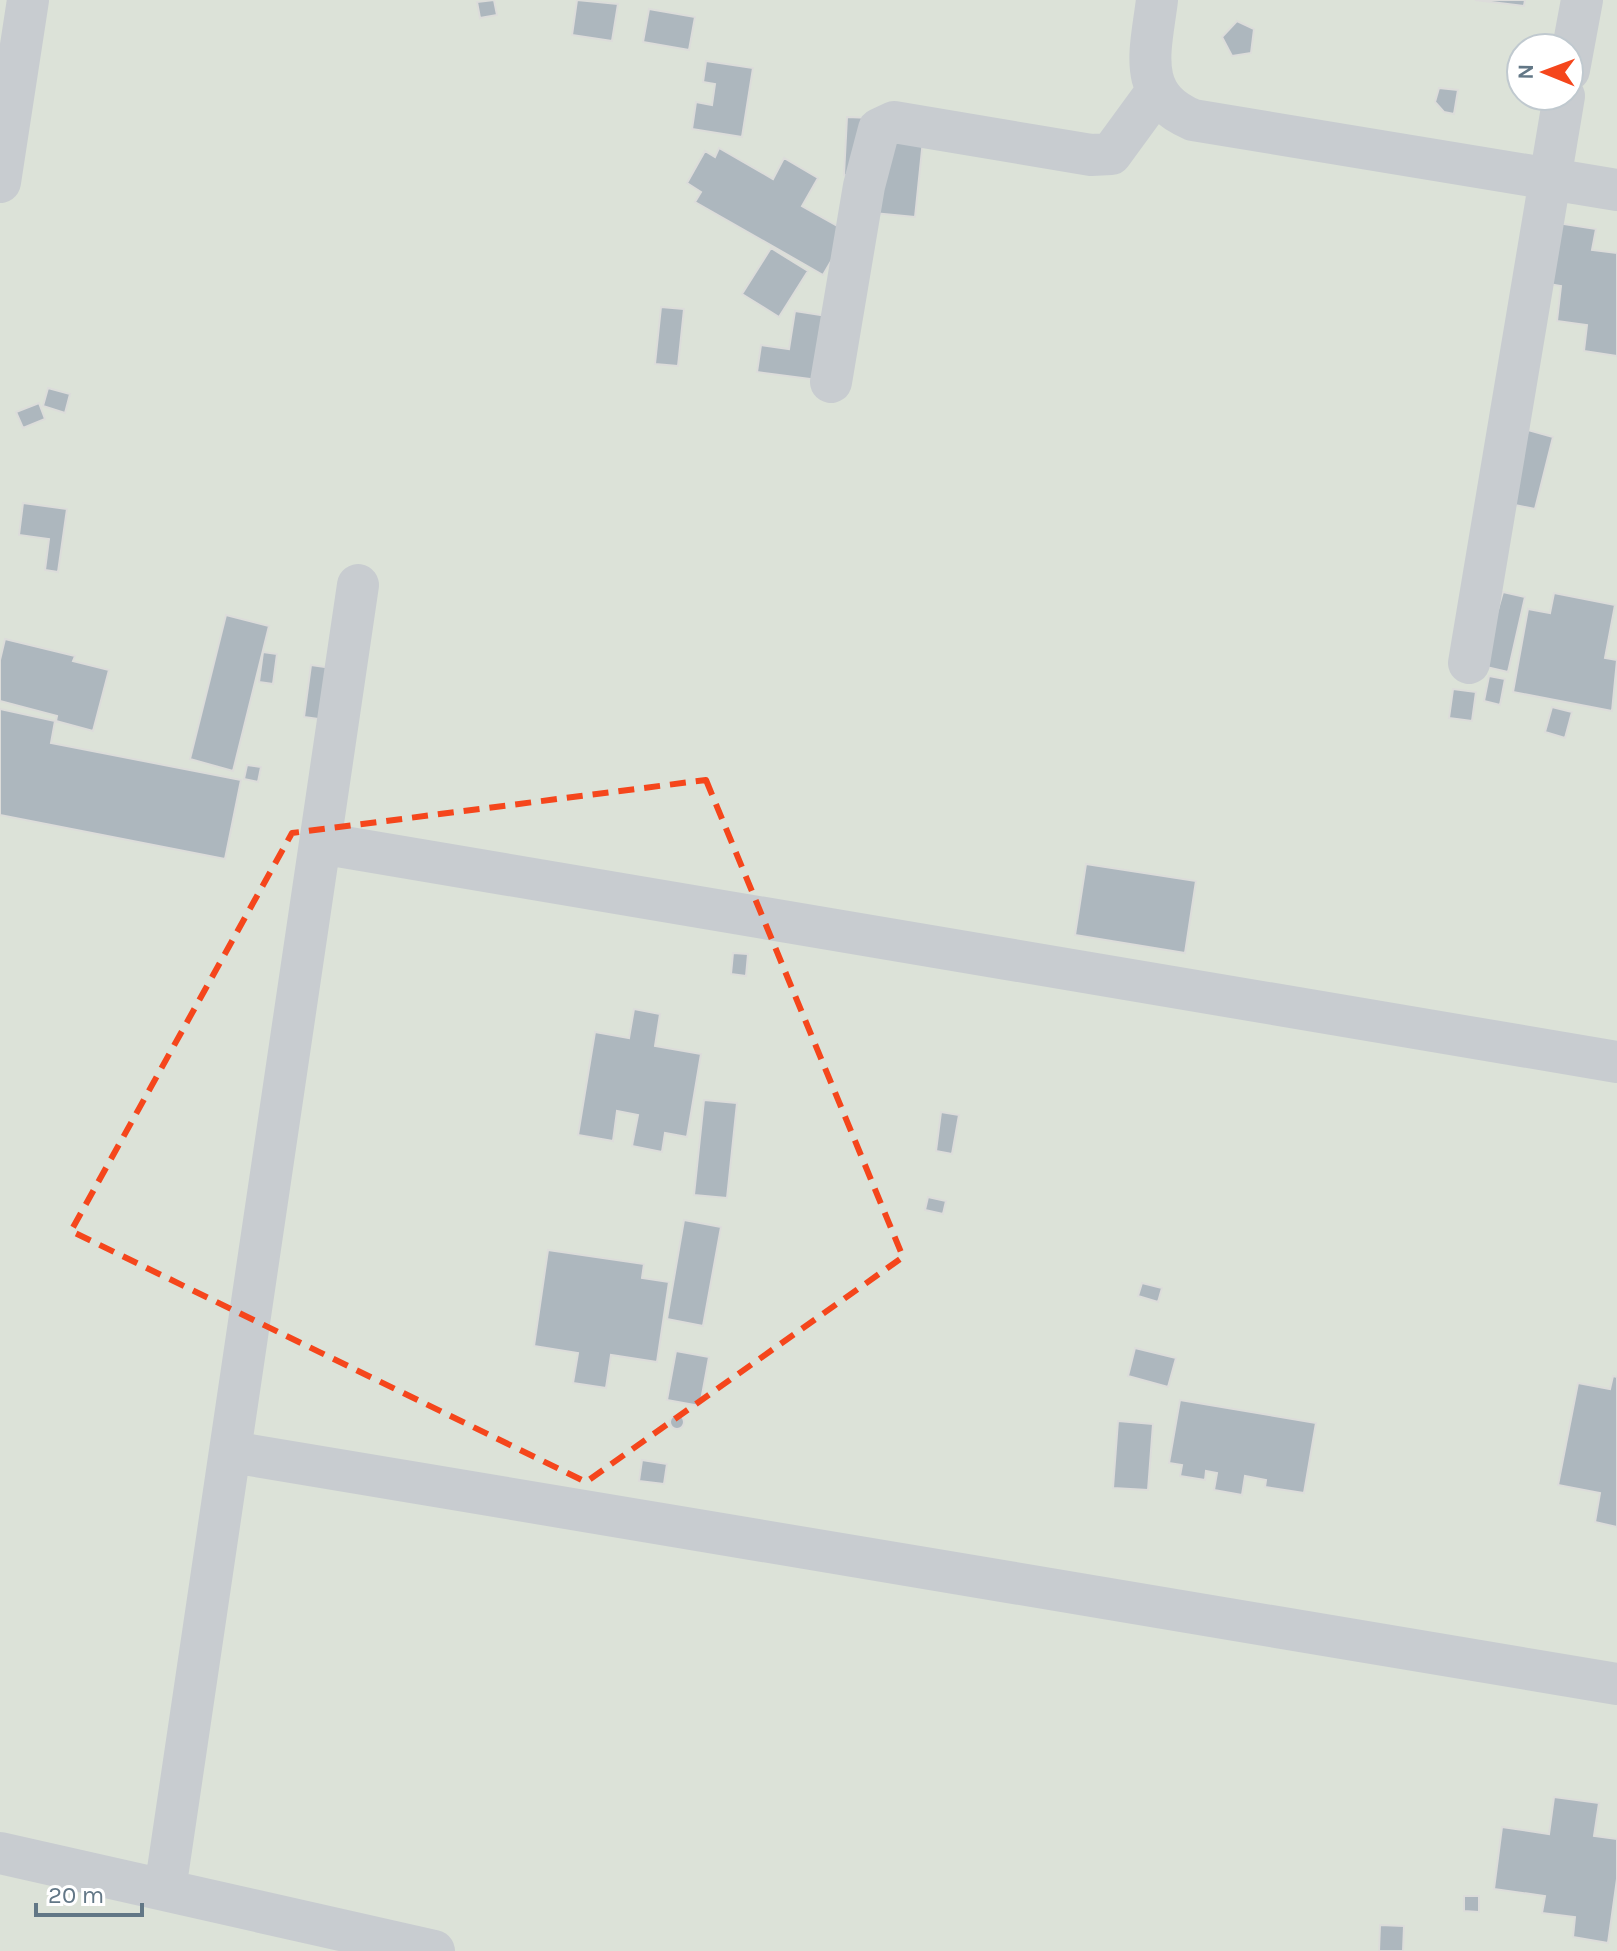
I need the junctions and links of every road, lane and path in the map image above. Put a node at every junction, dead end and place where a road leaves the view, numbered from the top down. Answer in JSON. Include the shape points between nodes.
{"nodes":[{"id":1,"x":28,"y":0,"type":"edge"},
{"id":2,"x":1157,"y":0,"type":"edge"},
{"id":3,"x":1582,"y":0,"type":"edge"},
{"id":4,"x":1576,"y":32,"type":"edge"},
{"id":5,"x":1157,"y":91,"type":"junction"},
{"id":6,"x":1561,"y":112,"type":"edge"},
{"id":7,"x":1548,"y":181,"type":"junction"},
{"id":8,"x":0,"y":182,"type":"edge"},
{"id":9,"x":1617,"y":190,"type":"edge"},
{"id":10,"x":831,"y":382,"type":"dead end"},
{"id":11,"x":358,"y":585,"type":"dead end"},
{"id":12,"x":1469,"y":663,"type":"dead end"},
{"id":13,"x":320,"y":843,"type":"junction"},
{"id":14,"x":1617,"y":1062,"type":"edge"},
{"id":15,"x":232,"y":1452,"type":"junction"},
{"id":16,"x":1617,"y":1684,"type":"edge"},
{"id":17,"x":0,"y":1853,"type":"edge"},
{"id":18,"x":165,"y":1890,"type":"junction"},
{"id":19,"x":434,"y":1951,"type":"edge"}],
"edges":[{"from":1,"to":8,"type":"street"},
{"from":2,"to":5,"type":"street","via":[[1150,64]]},
{"from":3,"to":4,"type":"street"},
{"from":5,"to":7,"type":"street","via":[[1175,113],[1193,120]]},
{"from":5,"to":10,"type":"street","via":[[1111,154],[894,122],[879,129],[864,186]]},
{"from":6,"to":7,"type":"street"},
{"from":7,"to":9,"type":"street"},
{"from":7,"to":12,"type":"street"},
{"from":11,"to":13,"type":"street"},
{"from":13,"to":14,"type":"street"},
{"from":13,"to":15,"type":"street"},
{"from":15,"to":16,"type":"street"},
{"from":15,"to":18,"type":"street"},
{"from":17,"to":18,"type":"street"},
{"from":18,"to":19,"type":"street"}]}
